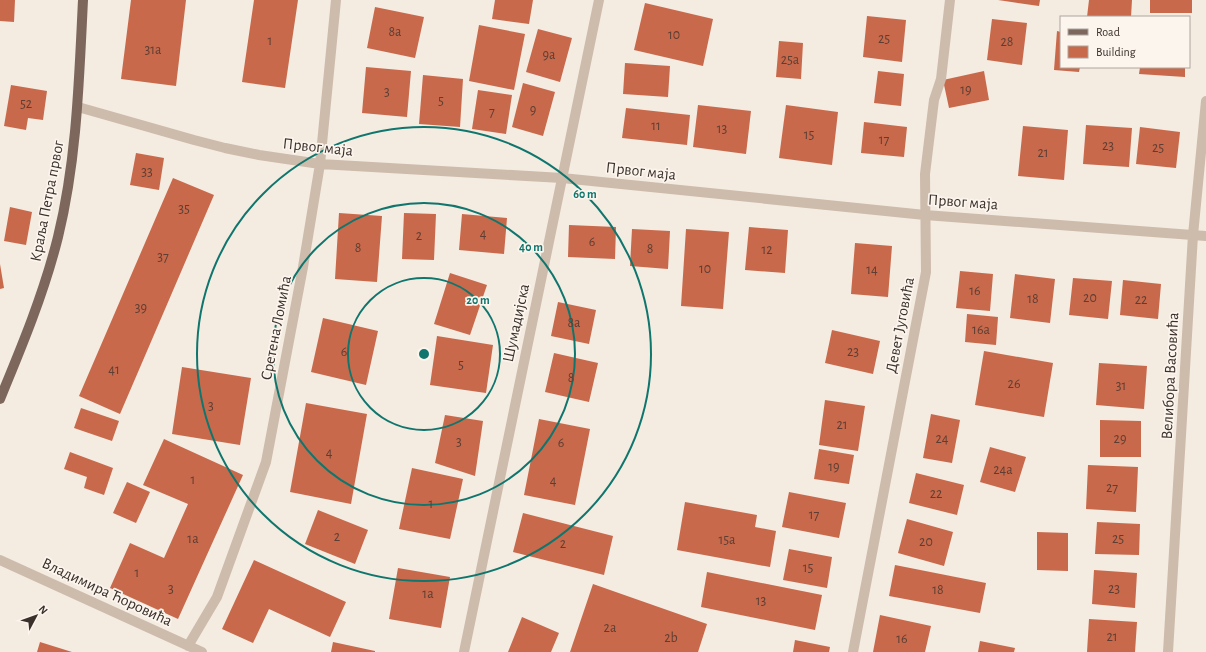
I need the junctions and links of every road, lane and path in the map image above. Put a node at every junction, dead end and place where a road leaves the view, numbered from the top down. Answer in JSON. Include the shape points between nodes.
{"nodes":[{"id":1,"x":83,"y":0,"type":"edge"},
{"id":2,"x":336,"y":0,"type":"edge"},
{"id":3,"x":599,"y":0,"type":"edge"},
{"id":4,"x":950,"y":0,"type":"edge"},
{"id":5,"x":1206,"y":101,"type":"edge"},
{"id":6,"x":78,"y":107,"type":"junction"},
{"id":7,"x":320,"y":164,"type":"junction"},
{"id":8,"x":562,"y":178,"type":"junction"},
{"id":9,"x":925,"y":215,"type":"junction"},
{"id":10,"x":1194,"y":235,"type":"junction"},
{"id":11,"x":1206,"y":236,"type":"edge"},
{"id":12,"x":0,"y":399,"type":"edge"},
{"id":13,"x":0,"y":560,"type":"edge"},
{"id":14,"x":188,"y":646,"type":"junction"},
{"id":15,"x":202,"y":652,"type":"edge"},
{"id":16,"x":464,"y":652,"type":"edge"},
{"id":17,"x":853,"y":652,"type":"edge"},
{"id":18,"x":1168,"y":652,"type":"edge"}],
"edges":[{"from":1,"to":6,"type":"main road","name":"Краља Петра првог"},
{"from":2,"to":7,"type":"street","name":"Сретена Ломића"},
{"from":3,"to":8,"type":"street","name":"Шумадијска"},
{"from":4,"to":9,"type":"street","name":"Девет Југовића","via":[[941,79],[934,100],[925,174]]},
{"from":5,"to":10,"type":"street","name":"Велибора Васовића"},
{"from":6,"to":7,"type":"street","name":"Првог маја","via":[[225,148]]},
{"from":6,"to":12,"type":"main road","name":"Краља Петра првог","via":[[70,171],[46,282]]},
{"from":7,"to":8,"type":"street","name":"Првог маја"},
{"from":7,"to":14,"type":"street","name":"Сретена Ломића","via":[[266,462],[217,597]]},
{"from":8,"to":9,"type":"street","name":"Првог маја"},
{"from":8,"to":16,"type":"street","name":"Шумадијска"},
{"from":9,"to":10,"type":"street","name":"Првог маја"},
{"from":9,"to":17,"type":"street","name":"Девет Југовића","via":[[926,272]]},
{"from":10,"to":11,"type":"street","name":"Првог маја"},
{"from":10,"to":18,"type":"street","name":"Велибора Васовића"},
{"from":13,"to":14,"type":"street","name":"Владимира Ћоровића"},
{"from":14,"to":15,"type":"street","name":"Владимира Ћоровића"}]}
